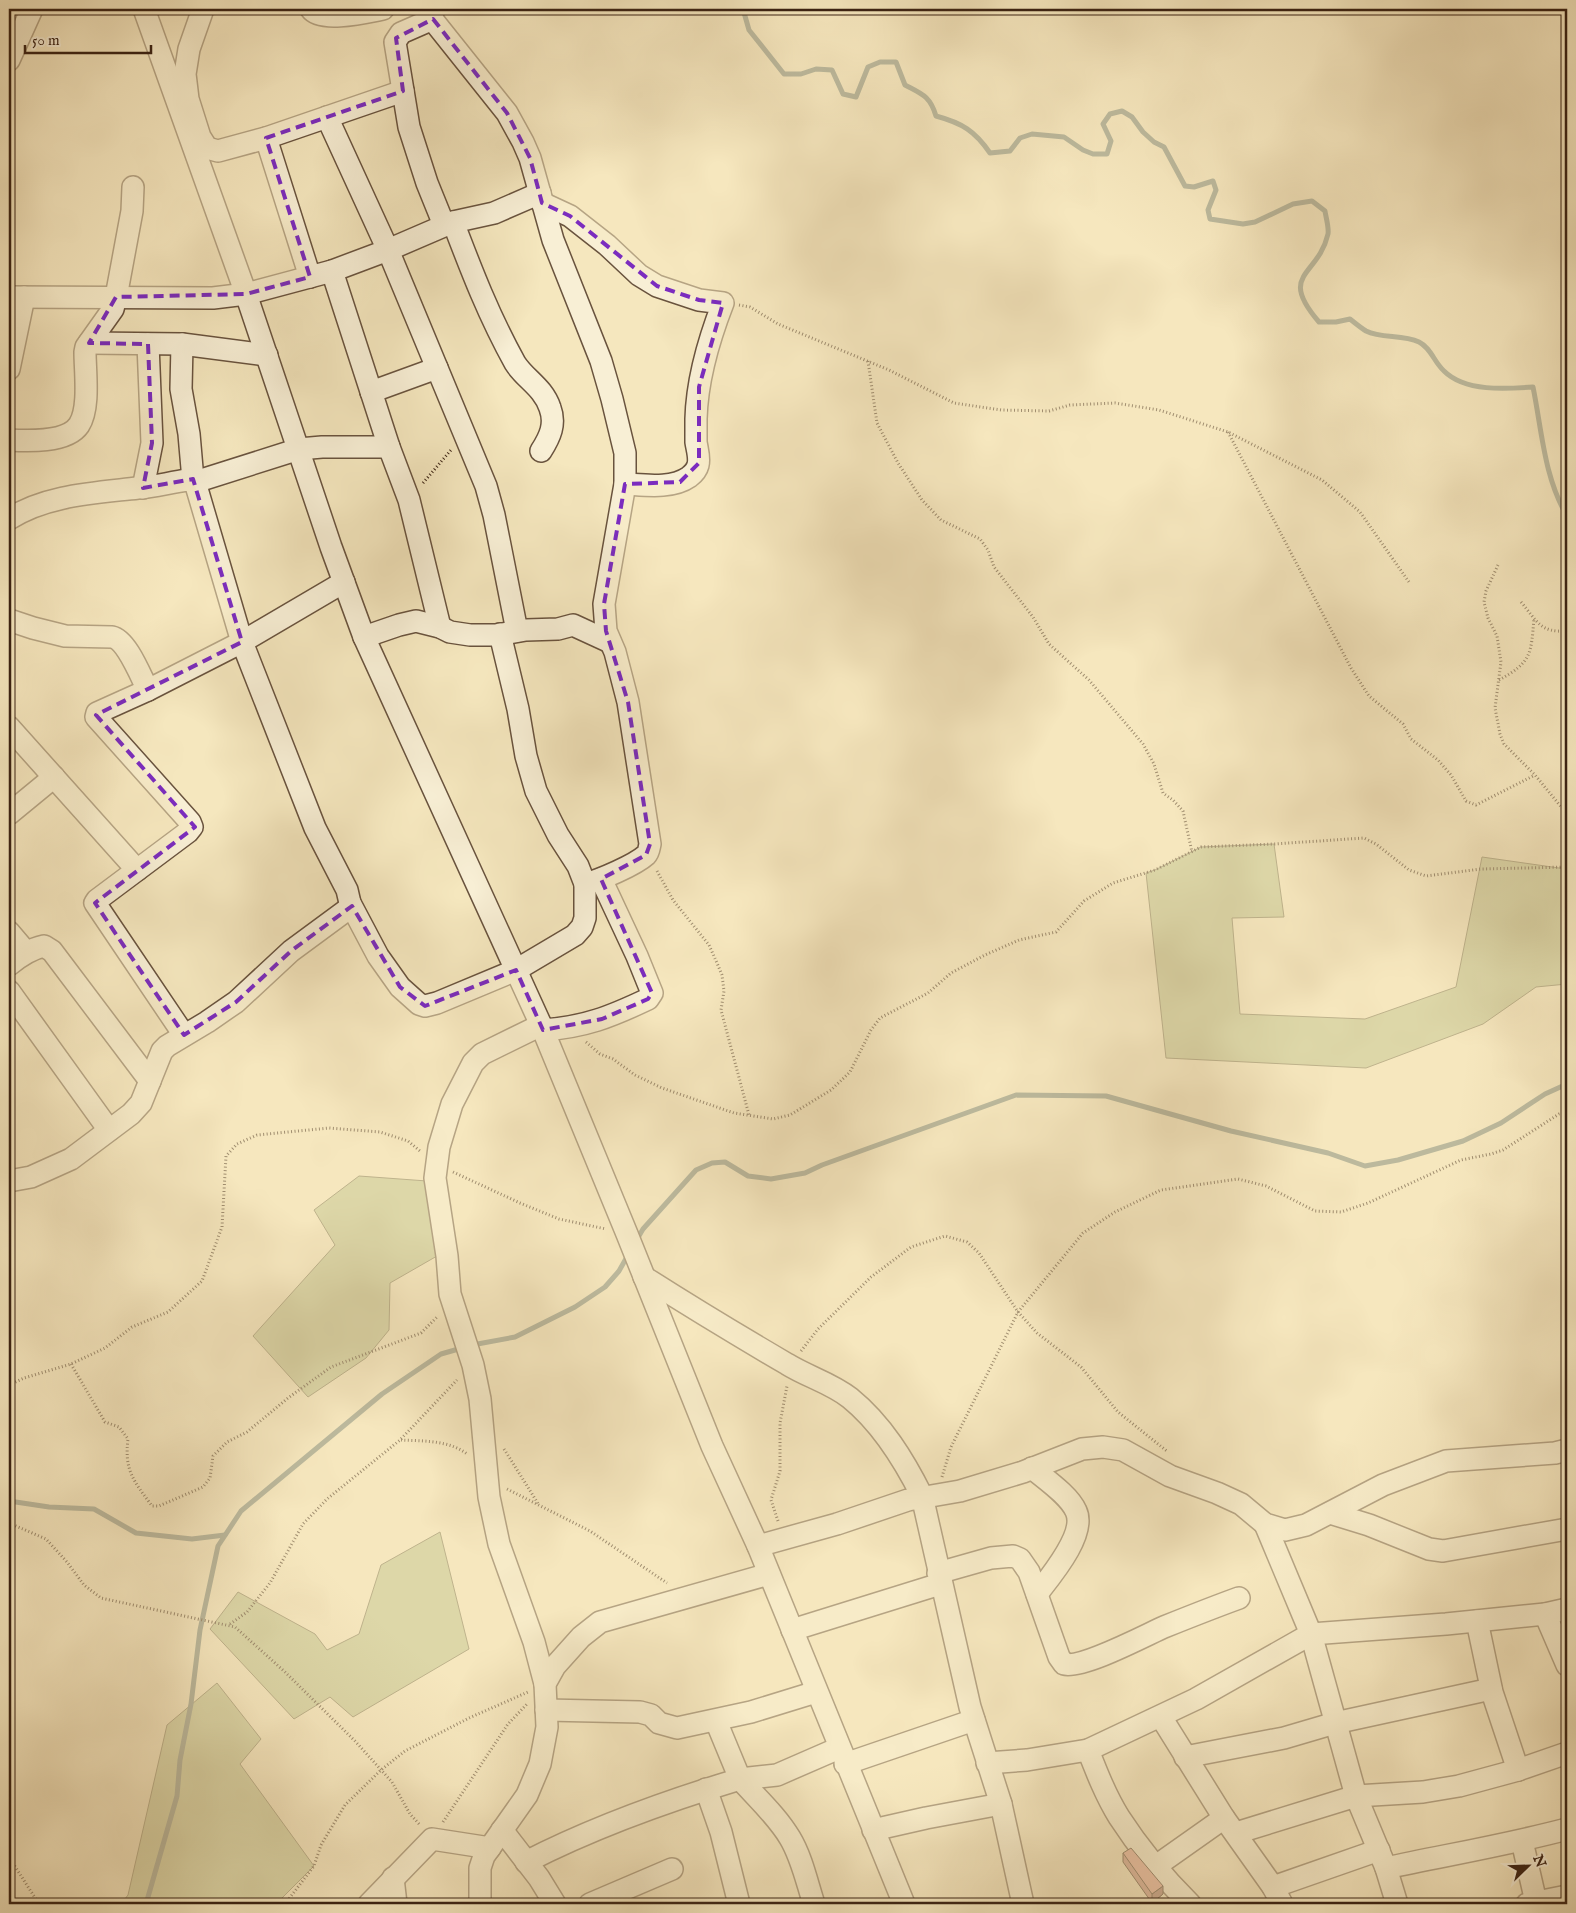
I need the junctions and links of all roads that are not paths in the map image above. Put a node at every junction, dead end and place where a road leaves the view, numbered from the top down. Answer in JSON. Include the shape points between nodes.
{"nodes":[{"id":1,"x":32,"y":9,"type":"edge"},
{"id":2,"x":144,"y":9,"type":"edge"},
{"id":3,"x":203,"y":9,"type":"edge"},
{"id":4,"x":311,"y":9,"type":"edge"},
{"id":5,"x":383,"y":9,"type":"edge"},
{"id":6,"x":428,"y":14,"type":"edge"},
{"id":7,"x":9,"y":60,"type":"edge"},
{"id":8,"x":403,"y":91,"type":"junction"},
{"id":9,"x":327,"y":117,"type":"junction"},
{"id":10,"x":266,"y":138,"type":"junction"},
{"id":11,"x":133,"y":187,"type":"dead end"},
{"id":12,"x":541,"y":198,"type":"junction"},
{"id":13,"x":449,"y":224,"type":"junction"},
{"id":14,"x":388,"y":250,"type":"junction"},
{"id":15,"x":332,"y":271,"type":"junction"},
{"id":16,"x":310,"y":277,"type":"junction"},
{"id":17,"x":246,"y":294,"type":"junction"},
{"id":18,"x":16,"y":297,"type":"edge"},
{"id":19,"x":116,"y":298,"type":"junction"},
{"id":20,"x":89,"y":343,"type":"junction"},
{"id":21,"x":148,"y":344,"type":"junction"},
{"id":22,"x":182,"y":344,"type":"junction"},
{"id":23,"x":267,"y":355,"type":"junction"},
{"id":24,"x":437,"y":368,"type":"junction"},
{"id":25,"x":9,"y":369,"type":"edge"},
{"id":26,"x":372,"y":392,"type":"junction"},
{"id":27,"x":9,"y":440,"type":"edge"},
{"id":28,"x":389,"y":446,"type":"junction"},
{"id":29,"x":299,"y":449,"type":"junction"},
{"id":30,"x":541,"y":451,"type":"dead end"},
{"id":31,"x":194,"y":481,"type":"junction"},
{"id":32,"x":625,"y":484,"type":"junction"},
{"id":33,"x":144,"y":488,"type":"junction"},
{"id":34,"x":9,"y":514,"type":"edge"},
{"id":35,"x":9,"y":519,"type":"edge"},
{"id":36,"x":344,"y":582,"type":"junction"},
{"id":37,"x":9,"y":620,"type":"edge"},
{"id":38,"x":440,"y":627,"type":"junction"},
{"id":39,"x":508,"y":633,"type":"junction"},
{"id":40,"x":364,"y":637,"type":"junction"},
{"id":41,"x":242,"y":642,"type":"junction"},
{"id":42,"x":610,"y":642,"type":"junction"},
{"id":43,"x":148,"y":690,"type":"junction"},
{"id":44,"x":9,"y":727,"type":"edge"},
{"id":45,"x":54,"y":777,"type":"junction"},
{"id":46,"x":9,"y":814,"type":"edge"},
{"id":47,"x":137,"y":870,"type":"junction"},
{"id":48,"x":593,"y":882,"type":"junction"},
{"id":49,"x":350,"y":902,"type":"junction"},
{"id":50,"x":9,"y":932,"type":"edge"},
{"id":51,"x":26,"y":952,"type":"junction"},
{"id":52,"x":9,"y":965,"type":"edge"},
{"id":53,"x":516,"y":970,"type":"junction"},
{"id":54,"x":9,"y":991,"type":"edge"},
{"id":55,"x":542,"y":1028,"type":"junction"},
{"id":56,"x":184,"y":1035,"type":"junction"},
{"id":57,"x":150,"y":1081,"type":"junction"},
{"id":58,"x":109,"y":1130,"type":"junction"},
{"id":59,"x":9,"y":1181,"type":"edge"},
{"id":60,"x":644,"y":1277,"type":"junction"},
{"id":61,"x":1567,"y":1450,"type":"edge"},
{"id":62,"x":1032,"y":1468,"type":"junction"},
{"id":63,"x":929,"y":1495,"type":"junction"},
{"id":64,"x":1330,"y":1513,"type":"junction"},
{"id":65,"x":1265,"y":1524,"type":"junction"},
{"id":66,"x":1567,"y":1529,"type":"edge"},
{"id":67,"x":758,"y":1546,"type":"junction"},
{"id":68,"x":768,"y":1574,"type":"junction"},
{"id":69,"x":939,"y":1579,"type":"junction"},
{"id":70,"x":1037,"y":1594,"type":"junction"},
{"id":71,"x":1239,"y":1598,"type":"dead end"},
{"id":72,"x":1567,"y":1609,"type":"edge"},
{"id":73,"x":1545,"y":1614,"type":"junction"},
{"id":74,"x":1476,"y":1621,"type":"junction"},
{"id":75,"x":792,"y":1630,"type":"junction"},
{"id":76,"x":1311,"y":1634,"type":"junction"},
{"id":77,"x":1567,"y":1665,"type":"edge"},
{"id":78,"x":545,"y":1684,"type":"junction"},
{"id":79,"x":1491,"y":1689,"type":"junction"},
{"id":80,"x":816,"y":1692,"type":"junction"},
{"id":81,"x":546,"y":1710,"type":"junction"},
{"id":82,"x":1161,"y":1717,"type":"junction"},
{"id":83,"x":974,"y":1720,"type":"junction"},
{"id":84,"x":716,"y":1721,"type":"junction"},
{"id":85,"x":1336,"y":1723,"type":"junction"},
{"id":86,"x":1088,"y":1750,"type":"junction"},
{"id":87,"x":1567,"y":1753,"type":"edge"},
{"id":88,"x":842,"y":1756,"type":"junction"},
{"id":89,"x":1185,"y":1757,"type":"junction"},
{"id":90,"x":987,"y":1763,"type":"junction"},
{"id":91,"x":1518,"y":1770,"type":"junction"},
{"id":92,"x":740,"y":1778,"type":"junction"},
{"id":93,"x":706,"y":1789,"type":"junction"},
{"id":94,"x":1356,"y":1796,"type":"junction"},
{"id":95,"x":1001,"y":1804,"type":"junction"},
{"id":96,"x":1230,"y":1825,"type":"junction"},
{"id":97,"x":502,"y":1830,"type":"junction"},
{"id":98,"x":873,"y":1830,"type":"junction"},
{"id":99,"x":1567,"y":1830,"type":"edge"},
{"id":100,"x":1522,"y":1841,"type":"junction"},
{"id":101,"x":490,"y":1848,"type":"junction"},
{"id":102,"x":1383,"y":1859,"type":"junction"},
{"id":103,"x":526,"y":1862,"type":"junction"},
{"id":104,"x":1156,"y":1866,"type":"junction"},
{"id":105,"x":672,"y":1869,"type":"dead end"},
{"id":106,"x":393,"y":1878,"type":"junction"},
{"id":107,"x":1278,"y":1896,"type":"edge"},
{"id":108,"x":1567,"y":1896,"type":"edge"},
{"id":109,"x":1532,"y":1903,"type":"edge"},
{"id":110,"x":369,"y":1904,"type":"edge"},
{"id":111,"x":396,"y":1904,"type":"edge"},
{"id":112,"x":480,"y":1904,"type":"edge"},
{"id":113,"x":555,"y":1904,"type":"edge"},
{"id":114,"x":590,"y":1904,"type":"edge"},
{"id":115,"x":739,"y":1904,"type":"edge"},
{"id":116,"x":814,"y":1904,"type":"edge"},
{"id":117,"x":904,"y":1904,"type":"edge"},
{"id":118,"x":1023,"y":1904,"type":"edge"},
{"id":119,"x":1190,"y":1904,"type":"edge"},
{"id":120,"x":1397,"y":1904,"type":"edge"}],
"edges":[{"from":1,"to":7,"type":"street"},
{"from":2,"to":17,"type":"street"},
{"from":3,"to":10,"type":"street","via":[[189,49],[185,74],[188,99],[200,137],[207,148],[218,151]]},
{"from":4,"to":5,"type":"street","via":[[326,16]]},
{"from":6,"to":8,"type":"street","via":[[396,38]]},
{"from":6,"to":12,"type":"street","via":[[507,113],[530,158]]},
{"from":8,"to":9,"type":"street"},
{"from":8,"to":13,"type":"street","via":[[413,143]]},
{"from":9,"to":10,"type":"street"},
{"from":9,"to":14,"type":"street"},
{"from":10,"to":16,"type":"street"},
{"from":11,"to":19,"type":"street","via":[[132,211]]},
{"from":12,"to":13,"type":"street"},
{"from":12,"to":32,"type":"street","via":[[553,240],[601,362],[612,399],[624,453]]},
{"from":12,"to":32,"type":"street","via":[[570,216],[639,275],[657,286],[699,300],[723,303],[699,387],[697,469],[680,482]]},
{"from":13,"to":14,"type":"street"},
{"from":13,"to":30,"type":"street","via":[[493,322],[519,369],[533,380],[550,406],[551,432]]},
{"from":14,"to":15,"type":"street"},
{"from":14,"to":24,"type":"street"},
{"from":15,"to":16,"type":"street"},
{"from":15,"to":26,"type":"street"},
{"from":16,"to":17,"type":"street"},
{"from":17,"to":19,"type":"street","via":[[213,298]]},
{"from":17,"to":23,"type":"street"},
{"from":18,"to":19,"type":"street"},
{"from":18,"to":25,"type":"street"},
{"from":19,"to":20,"type":"street","via":[[113,309]]},
{"from":20,"to":21,"type":"street"},
{"from":20,"to":27,"type":"street","via":[[85,352],[84,410],[78,426],[69,433],[52,438]]},
{"from":21,"to":22,"type":"street"},
{"from":21,"to":33,"type":"street","via":[[152,443]]},
{"from":22,"to":23,"type":"street"},
{"from":22,"to":31,"type":"street","via":[[181,389]]},
{"from":23,"to":29,"type":"street"},
{"from":24,"to":26,"type":"street"},
{"from":24,"to":39,"type":"street","via":[[486,486],[494,515]]},
{"from":26,"to":28,"type":"street"},
{"from":28,"to":29,"type":"street"},
{"from":28,"to":38,"type":"street","via":[[409,500]]},
{"from":29,"to":31,"type":"street"},
{"from":29,"to":36,"type":"street"},
{"from":31,"to":33,"type":"street"},
{"from":31,"to":41,"type":"street"},
{"from":32,"to":42,"type":"street","via":[[604,604]]},
{"from":33,"to":35,"type":"street","via":[[84,494],[53,501]]},
{"from":34,"to":35,"type":"street"},
{"from":36,"to":40,"type":"street"},
{"from":36,"to":41,"type":"street"},
{"from":37,"to":43,"type":"street","via":[[65,636],[119,640]]},
{"from":38,"to":39,"type":"street","via":[[470,635]]},
{"from":38,"to":40,"type":"street","via":[[416,621]]},
{"from":39,"to":42,"type":"street","via":[[573,625]]},
{"from":39,"to":48,"type":"street","via":[[526,756],[534,784],[546,814],[578,866]]},
{"from":40,"to":53,"type":"street"},
{"from":41,"to":43,"type":"street"},
{"from":41,"to":49,"type":"street","via":[[315,828]]},
{"from":42,"to":48,"type":"street","via":[[628,702],[650,844],[649,851],[642,858]]},
{"from":43,"to":47,"type":"street","via":[[97,713],[96,717],[192,827]]},
{"from":44,"to":45,"type":"street"},
{"from":45,"to":46,"type":"street"},
{"from":45,"to":47,"type":"street"},
{"from":47,"to":56,"type":"street","via":[[94,903]]},
{"from":48,"to":53,"type":"street","via":[[582,927],[575,935]]},
{"from":48,"to":55,"type":"street","via":[[638,956],[652,992],[648,999],[610,1016],[570,1028]]},
{"from":49,"to":53,"type":"street","via":[[378,956],[400,987],[419,1004],[438,1003]]},
{"from":49,"to":56,"type":"street","via":[[348,909],[291,951],[236,1002]]},
{"from":50,"to":51,"type":"street"},
{"from":51,"to":52,"type":"street"},
{"from":51,"to":57,"type":"street","via":[[44,946],[52,951]]},
{"from":53,"to":55,"type":"street"},
{"from":54,"to":58,"type":"street"},
{"from":55,"to":60,"type":"street"},
{"from":55,"to":78,"type":"street","via":[[482,1054],[473,1063],[452,1104],[439,1147],[435,1178],[450,1294],[473,1365],[480,1399],[489,1497],[499,1544],[534,1642]]},
{"from":56,"to":57,"type":"street","via":[[162,1051]]},
{"from":57,"to":58,"type":"street","via":[[141,1103]]},
{"from":58,"to":59,"type":"street","via":[[71,1159],[31,1177]]},
{"from":60,"to":63,"type":"street","via":[[789,1366],[839,1390],[864,1411]]},
{"from":60,"to":67,"type":"street","via":[[712,1446]]},
{"from":61,"to":64,"type":"street","via":[[1446,1461],[1383,1485]]},
{"from":62,"to":63,"type":"street","via":[[960,1491]]},
{"from":62,"to":65,"type":"street","via":[[1082,1449],[1103,1447],[1123,1450],[1170,1476],[1241,1504]]},
{"from":62,"to":70,"type":"street","via":[[1063,1495],[1076,1511],[1078,1523],[1069,1549]]},
{"from":63,"to":67,"type":"street"},
{"from":63,"to":69,"type":"street"},
{"from":64,"to":65,"type":"street","via":[[1306,1525],[1285,1530]]},
{"from":64,"to":66,"type":"street","via":[[1429,1549],[1443,1551]]},
{"from":65,"to":76,"type":"street"},
{"from":67,"to":68,"type":"street"},
{"from":68,"to":75,"type":"street"},
{"from":68,"to":78,"type":"street","via":[[600,1622],[554,1666]]},
{"from":69,"to":70,"type":"street","via":[[991,1558],[1013,1556],[1020,1559],[1029,1572]]},
{"from":69,"to":75,"type":"street"},
{"from":69,"to":83,"type":"street"},
{"from":70,"to":71,"type":"street","via":[[1058,1657],[1070,1666]]},
{"from":72,"to":73,"type":"street"},
{"from":73,"to":74,"type":"street"},
{"from":73,"to":77,"type":"street"},
{"from":74,"to":76,"type":"street"},
{"from":74,"to":79,"type":"street"},
{"from":75,"to":80,"type":"street"},
{"from":76,"to":82,"type":"street"},
{"from":76,"to":85,"type":"street"},
{"from":78,"to":81,"type":"street"},
{"from":79,"to":85,"type":"street"},
{"from":79,"to":91,"type":"street"},
{"from":80,"to":84,"type":"street"},
{"from":80,"to":88,"type":"street"},
{"from":81,"to":84,"type":"street","via":[[640,1712],[651,1715],[659,1723],[677,1728]]},
{"from":81,"to":97,"type":"street","via":[[547,1727],[540,1764],[528,1795]]},
{"from":82,"to":86,"type":"street"},
{"from":82,"to":89,"type":"street"},
{"from":83,"to":88,"type":"street"},
{"from":83,"to":90,"type":"street"},
{"from":84,"to":92,"type":"street"},
{"from":85,"to":89,"type":"street","via":[[1284,1738]]},
{"from":85,"to":94,"type":"street"},
{"from":86,"to":90,"type":"street"},
{"from":86,"to":104,"type":"street","via":[[1118,1816]]},
{"from":87,"to":91,"type":"street"},
{"from":88,"to":92,"type":"street","via":[[777,1775]]},
{"from":88,"to":98,"type":"street"},
{"from":89,"to":96,"type":"street"},
{"from":90,"to":95,"type":"street"},
{"from":91,"to":94,"type":"street","via":[[1422,1792]]},
{"from":92,"to":93,"type":"street"},
{"from":92,"to":116,"type":"street","via":[[790,1839]]},
{"from":93,"to":103,"type":"street","via":[[619,1820]]},
{"from":93,"to":115,"type":"street","via":[[721,1832]]},
{"from":94,"to":96,"type":"street"},
{"from":94,"to":102,"type":"street"},
{"from":95,"to":98,"type":"street"},
{"from":95,"to":118,"type":"street"},
{"from":96,"to":104,"type":"street"},
{"from":96,"to":107,"type":"street"},
{"from":97,"to":101,"type":"street"},
{"from":97,"to":103,"type":"street"},
{"from":98,"to":117,"type":"street"},
{"from":99,"to":100,"type":"street"},
{"from":100,"to":102,"type":"street"},
{"from":100,"to":109,"type":"street"},
{"from":101,"to":106,"type":"street","via":[[432,1839]]},
{"from":101,"to":112,"type":"street","via":[[480,1868]]},
{"from":102,"to":107,"type":"street"},
{"from":102,"to":120,"type":"street"},
{"from":103,"to":113,"type":"street"},
{"from":104,"to":119,"type":"street"},
{"from":105,"to":114,"type":"street"},
{"from":106,"to":110,"type":"street"},
{"from":106,"to":111,"type":"street"},
{"from":108,"to":109,"type":"street"}]}
